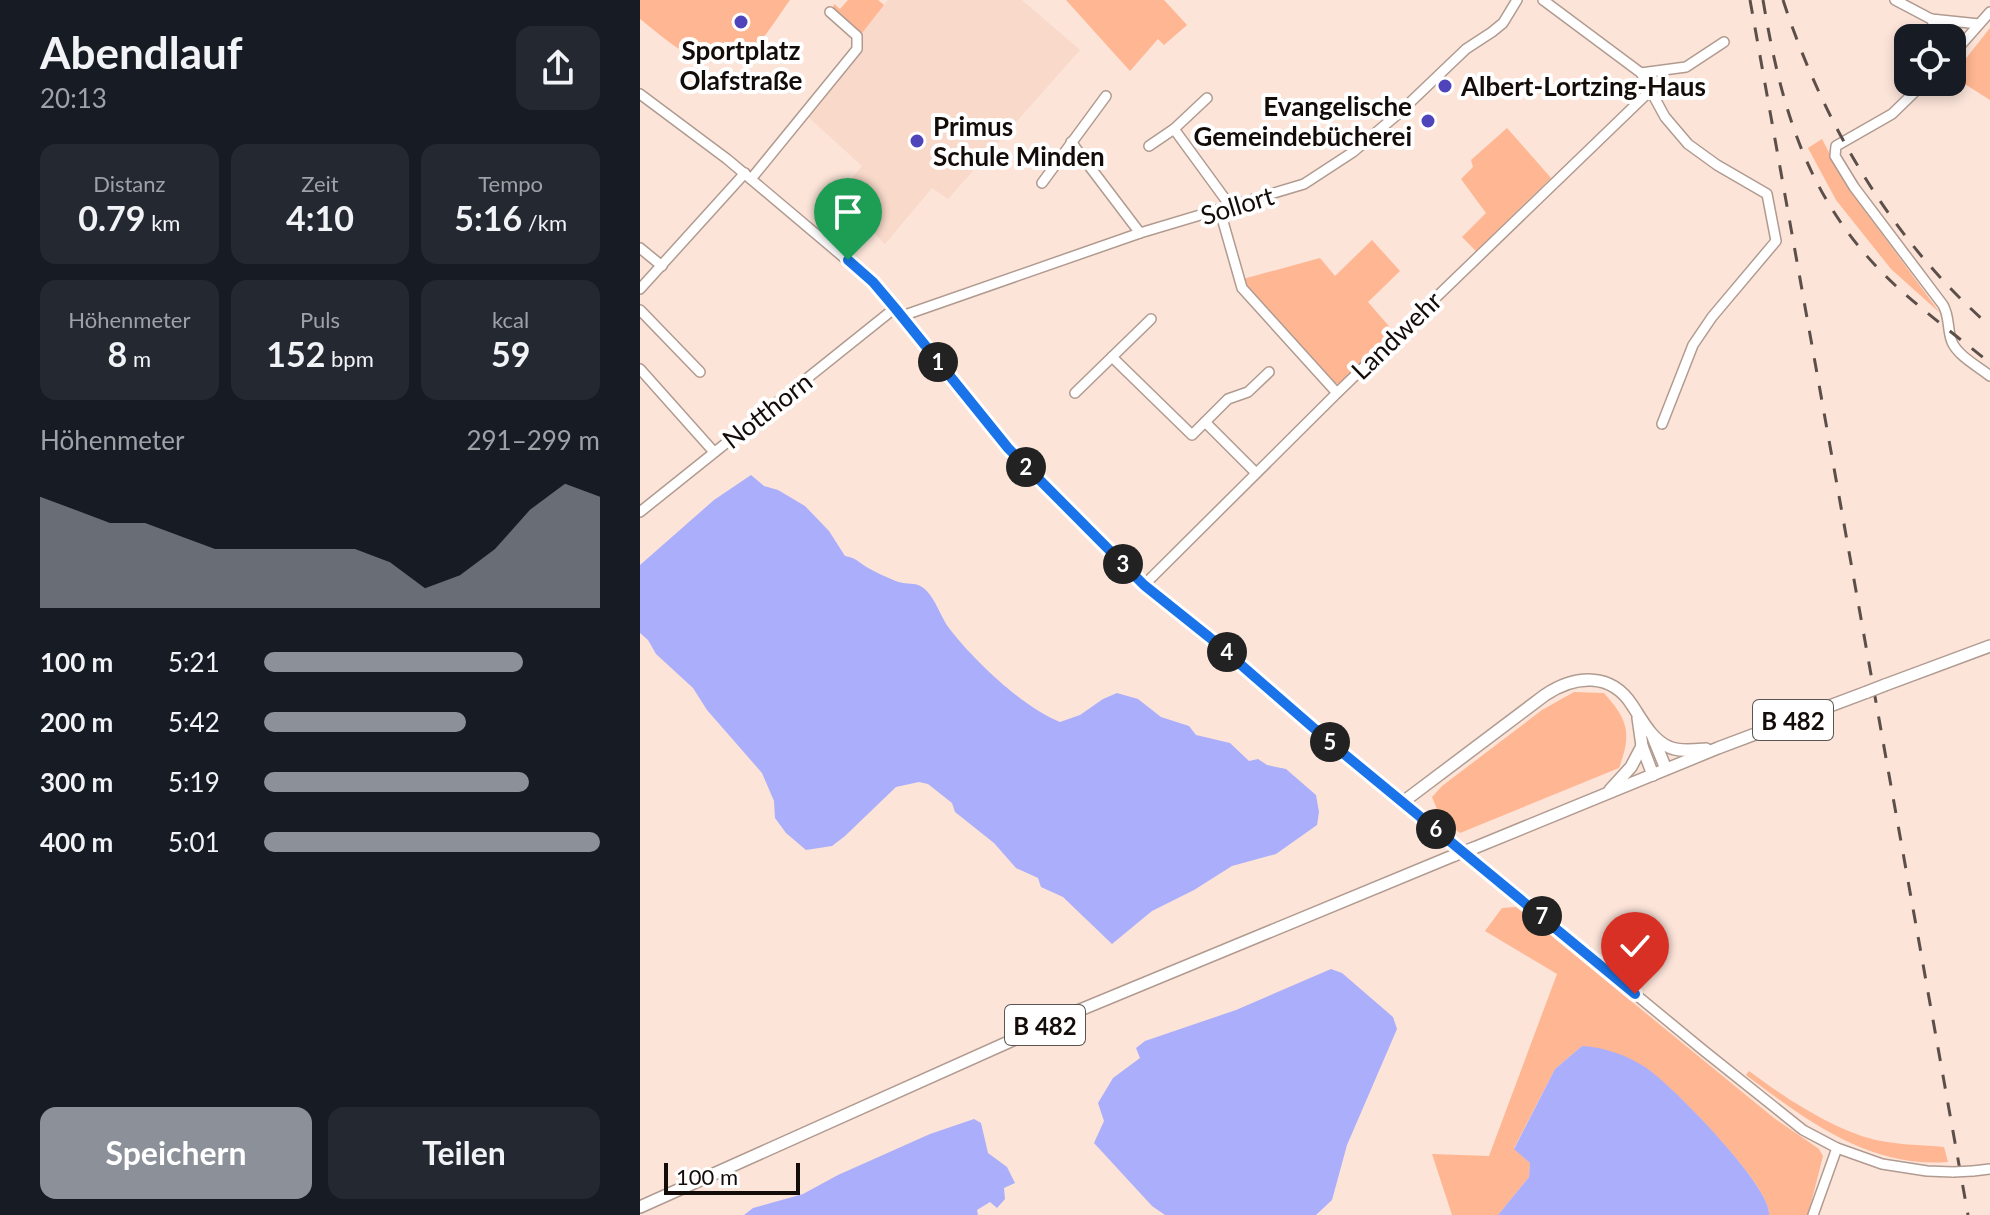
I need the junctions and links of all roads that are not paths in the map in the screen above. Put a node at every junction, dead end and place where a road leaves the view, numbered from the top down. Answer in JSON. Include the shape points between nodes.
{"nodes":[{"id":1,"x":1517,"y":0,"type":"edge"},
{"id":2,"x":1543,"y":0,"type":"edge"},
{"id":3,"x":1895,"y":0,"type":"edge"},
{"id":4,"x":830,"y":12,"type":"dead end"},
{"id":5,"x":1990,"y":12,"type":"edge"},
{"id":6,"x":1931,"y":19,"type":"junction"},
{"id":7,"x":1934,"y":24,"type":"edge"},
{"id":8,"x":1979,"y":24,"type":"junction"},
{"id":9,"x":1966,"y":39,"type":"edge"},
{"id":10,"x":1724,"y":42,"type":"dead end"},
{"id":11,"x":1641,"y":73,"type":"junction"},
{"id":12,"x":1652,"y":89,"type":"junction"},
{"id":13,"x":640,"y":94,"type":"edge"},
{"id":14,"x":1106,"y":96,"type":"dead end"},
{"id":15,"x":1911,"y":96,"type":"edge"},
{"id":16,"x":1207,"y":98,"type":"dead end"},
{"id":17,"x":1174,"y":129,"type":"junction"},
{"id":18,"x":1071,"y":142,"type":"junction"},
{"id":19,"x":1149,"y":146,"type":"dead end"},
{"id":20,"x":748,"y":176,"type":"junction"},
{"id":21,"x":1042,"y":183,"type":"dead end"},
{"id":22,"x":1231,"y":207,"type":"junction"},
{"id":23,"x":1220,"y":211,"type":"junction"},
{"id":24,"x":1140,"y":233,"type":"junction"},
{"id":25,"x":640,"y":248,"type":"edge"},
{"id":26,"x":662,"y":266,"type":"junction"},
{"id":27,"x":640,"y":289,"type":"edge"},
{"id":28,"x":640,"y":310,"type":"edge"},
{"id":29,"x":899,"y":312,"type":"junction"},
{"id":30,"x":1151,"y":319,"type":"dead end"},
{"id":31,"x":1112,"y":357,"type":"junction"},
{"id":32,"x":640,"y":369,"type":"edge"},
{"id":33,"x":700,"y":372,"type":"dead end"},
{"id":34,"x":1269,"y":372,"type":"dead end"},
{"id":35,"x":1990,"y":376,"type":"edge"},
{"id":36,"x":1075,"y":393,"type":"dead end"},
{"id":37,"x":1337,"y":393,"type":"junction"},
{"id":38,"x":1205,"y":422,"type":"junction"},
{"id":39,"x":1662,"y":424,"type":"dead end"},
{"id":40,"x":714,"y":452,"type":"junction"},
{"id":41,"x":1256,"y":473,"type":"junction"},
{"id":42,"x":640,"y":512,"type":"edge"},
{"id":43,"x":1144,"y":585,"type":"junction"},
{"id":44,"x":1990,"y":646,"type":"edge"},
{"id":45,"x":1637,"y":714,"type":"junction"},
{"id":46,"x":1651,"y":733,"type":"junction"},
{"id":47,"x":1642,"y":746,"type":"junction"},
{"id":48,"x":1718,"y":748,"type":"junction"},
{"id":49,"x":1666,"y":769,"type":"junction"},
{"id":50,"x":1653,"y":775,"type":"junction"},
{"id":51,"x":1605,"y":794,"type":"junction"},
{"id":52,"x":1403,"y":802,"type":"junction"},
{"id":53,"x":1837,"y":1148,"type":"junction"},
{"id":54,"x":1990,"y":1169,"type":"edge"},
{"id":55,"x":640,"y":1207,"type":"edge"},
{"id":56,"x":1813,"y":1215,"type":"edge"}],
"edges":[{"from":1,"to":22,"type":"street","name":"Sollort","via":[[1503,23],[1466,49],[1353,152],[1304,184]]},
{"from":2,"to":11,"type":"street"},
{"from":3,"to":6,"type":"street"},
{"from":4,"to":20,"type":"street","via":[[853,31],[857,49]]},
{"from":5,"to":8,"type":"street"},
{"from":6,"to":7,"type":"street"},
{"from":6,"to":8,"type":"street"},
{"from":8,"to":9,"type":"street"},
{"from":10,"to":11,"type":"street","via":[[1686,67]]},
{"from":11,"to":12,"type":"street"},
{"from":12,"to":37,"type":"street","name":"Landwehr"},
{"from":12,"to":39,"type":"street","via":[[1665,117],[1688,144],[1767,194],[1776,241],[1693,345]]},
{"from":13,"to":20,"type":"street"},
{"from":14,"to":18,"type":"street"},
{"from":15,"to":35,"type":"street","via":[[1892,114],[1836,146],[1835,156],[1943,305],[1956,349]]},
{"from":16,"to":17,"type":"street"},
{"from":17,"to":19,"type":"street"},
{"from":17,"to":22,"type":"street"},
{"from":18,"to":21,"type":"street"},
{"from":18,"to":24,"type":"street"},
{"from":20,"to":26,"type":"street"},
{"from":20,"to":29,"type":"street","via":[[865,275]]},
{"from":22,"to":23,"type":"street","name":"Sollort"},
{"from":23,"to":24,"type":"street","name":"Sollort"},
{"from":23,"to":37,"type":"street","via":[[1242,288]]},
{"from":24,"to":29,"type":"street","name":"Sollort"},
{"from":25,"to":26,"type":"street"},
{"from":26,"to":27,"type":"street"},
{"from":28,"to":33,"type":"street"},
{"from":29,"to":40,"type":"street","name":"Notthorn"},
{"from":29,"to":43,"type":"street","via":[[1008,448]]},
{"from":30,"to":31,"type":"street"},
{"from":31,"to":36,"type":"street"},
{"from":31,"to":38,"type":"street","via":[[1192,435]]},
{"from":32,"to":40,"type":"street"},
{"from":34,"to":38,"type":"street"},
{"from":37,"to":41,"type":"street","name":"Landwehr"},
{"from":38,"to":41,"type":"street"},
{"from":40,"to":42,"type":"street","name":"Notthorn"},
{"from":41,"to":43,"type":"street","name":"Landwehr"},
{"from":43,"to":52,"type":"street"},
{"from":44,"to":48,"type":"main road","number":"B 482","bridge":true},
{"from":45,"to":46,"type":"main road"},
{"from":45,"to":47,"type":"main road"},
{"from":45,"to":52,"type":"main road","via":[[1620,691],[1604,682],[1561,684]]},
{"from":46,"to":48,"type":"main road","via":[[1676,750]]},
{"from":46,"to":49,"type":"main road"},
{"from":47,"to":50,"type":"main road"},
{"from":47,"to":51,"type":"main road","via":[[1631,767]]},
{"from":48,"to":49,"type":"main road","number":"B 482"},
{"from":49,"to":50,"type":"main road","number":"B 482"},
{"from":50,"to":51,"type":"main road","number":"B 482"},
{"from":51,"to":55,"type":"main road","number":"B 482","bridge":true,"via":[[1080,1010]]},
{"from":52,"to":53,"type":"street","via":[[1779,1112]]},
{"from":53,"to":54,"type":"street","bridge":true,"via":[[1882,1164],[1927,1171]]},
{"from":53,"to":56,"type":"street"}]}
